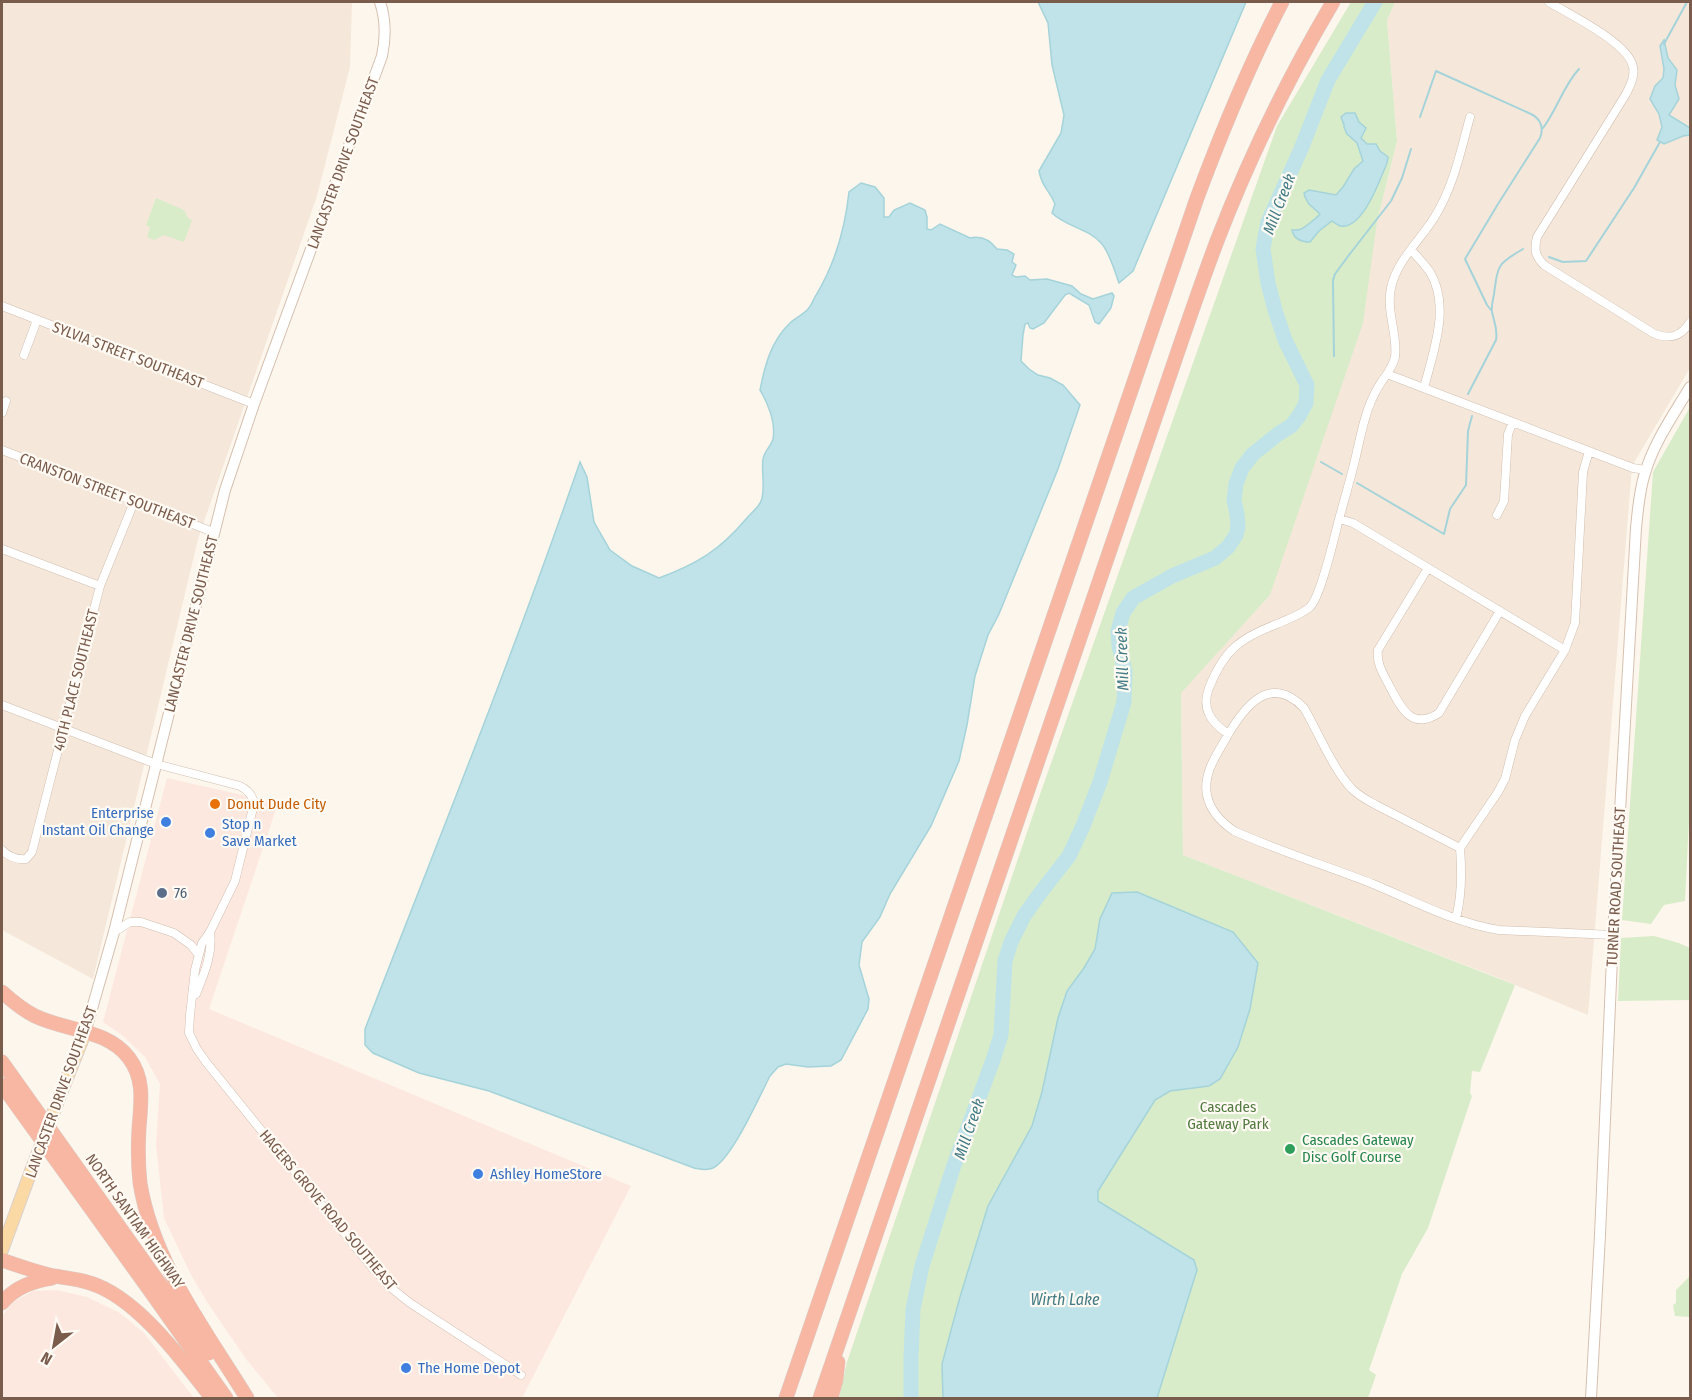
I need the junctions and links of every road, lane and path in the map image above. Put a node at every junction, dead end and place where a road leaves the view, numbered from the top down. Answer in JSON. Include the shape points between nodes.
{"nodes":[{"id":1,"x":380,"y":2,"type":"edge"},
{"id":2,"x":1282,"y":2,"type":"edge"},
{"id":3,"x":1333,"y":2,"type":"edge"},
{"id":4,"x":1549,"y":2,"type":"edge"},
{"id":5,"x":1470,"y":117,"type":"dead end"},
{"id":6,"x":1411,"y":250,"type":"junction"},
{"id":7,"x":2,"y":306,"type":"edge"},
{"id":8,"x":37,"y":320,"type":"junction"},
{"id":9,"x":1690,"y":322,"type":"edge"},
{"id":10,"x":24,"y":355,"type":"dead end"},
{"id":11,"x":1387,"y":374,"type":"junction"},
{"id":12,"x":1690,"y":387,"type":"edge"},
{"id":13,"x":1424,"y":388,"type":"junction"},
{"id":14,"x":6,"y":401,"type":"dead end"},
{"id":15,"x":254,"y":404,"type":"junction"},
{"id":16,"x":2,"y":413,"type":"edge"},
{"id":17,"x":1513,"y":422,"type":"junction"},
{"id":18,"x":2,"y":450,"type":"edge"},
{"id":19,"x":1589,"y":451,"type":"junction"},
{"id":20,"x":1646,"y":471,"type":"junction"},
{"id":21,"x":134,"y":502,"type":"junction"},
{"id":22,"x":1497,"y":515,"type":"dead end"},
{"id":23,"x":1339,"y":519,"type":"junction"},
{"id":24,"x":213,"y":532,"type":"junction"},
{"id":25,"x":2,"y":549,"type":"edge"},
{"id":26,"x":1428,"y":568,"type":"junction"},
{"id":27,"x":100,"y":586,"type":"junction"},
{"id":28,"x":1500,"y":611,"type":"junction"},
{"id":29,"x":1565,"y":650,"type":"junction"},
{"id":30,"x":2,"y":705,"type":"edge"},
{"id":31,"x":64,"y":729,"type":"junction"},
{"id":32,"x":1228,"y":734,"type":"junction"},
{"id":33,"x":156,"y":764,"type":"junction"},
{"id":34,"x":1460,"y":848,"type":"junction"},
{"id":35,"x":2,"y":850,"type":"edge"},
{"id":36,"x":1456,"y":918,"type":"junction"},
{"id":37,"x":114,"y":932,"type":"junction"},
{"id":38,"x":210,"y":932,"type":"junction"},
{"id":39,"x":1613,"y":935,"type":"junction"},
{"id":40,"x":198,"y":954,"type":"junction"},
{"id":41,"x":2,"y":992,"type":"edge"},
{"id":42,"x":192,"y":1001,"type":"junction"},
{"id":43,"x":85,"y":1033,"type":"junction"},
{"id":44,"x":2,"y":1062,"type":"edge"},
{"id":45,"x":2,"y":1085,"type":"edge"},
{"id":46,"x":2,"y":1250,"type":"edge"},
{"id":47,"x":2,"y":1260,"type":"edge"},
{"id":48,"x":58,"y":1277,"type":"junction"},
{"id":49,"x":2,"y":1304,"type":"edge"},
{"id":50,"x":807,"y":1335,"type":"junction"},
{"id":51,"x":841,"y":1336,"type":"junction"},
{"id":52,"x":521,"y":1376,"type":"dead end"},
{"id":53,"x":212,"y":1398,"type":"edge"},
{"id":54,"x":226,"y":1398,"type":"edge"},
{"id":55,"x":242,"y":1398,"type":"edge"},
{"id":56,"x":247,"y":1398,"type":"edge"},
{"id":57,"x":775,"y":1398,"type":"edge"},
{"id":58,"x":786,"y":1398,"type":"edge"},
{"id":59,"x":820,"y":1398,"type":"edge"},
{"id":60,"x":831,"y":1398,"type":"edge"},
{"id":61,"x":1591,"y":1398,"type":"edge"}],
"edges":[{"from":1,"to":15,"type":"main road","name":"LANCASTER DRIVE SOUTHEAST","via":[[385,21],[377,72]]},
{"from":2,"to":50,"type":"highway","via":[[1244,80],[1197,198]]},
{"from":3,"to":51,"type":"highway","via":[[1272,115],[1217,242]]},
{"from":4,"to":9,"type":"street","via":[[1615,42],[1625,51],[1633,77],[1537,237],[1535,252],[1544,265],[1653,333],[1672,337]]},
{"from":5,"to":6,"type":"street","via":[[1445,198]]},
{"from":6,"to":11,"type":"street","via":[[1391,287],[1395,357]]},
{"from":6,"to":13,"type":"street","via":[[1431,274],[1439,297],[1439,327]]},
{"from":7,"to":8,"type":"street","name":"SYLVIA STREET SOUTHEAST"},
{"from":8,"to":10,"type":"street"},
{"from":8,"to":15,"type":"street","name":"SYLVIA STREET SOUTHEAST"},
{"from":11,"to":13,"type":"street"},
{"from":11,"to":23,"type":"street","via":[[1365,417]]},
{"from":12,"to":20,"type":"main road","name":"TURNER ROAD SOUTHEAST"},
{"from":13,"to":17,"type":"street"},
{"from":14,"to":16,"type":"street"},
{"from":15,"to":24,"type":"main road","name":"LANCASTER DRIVE SOUTHEAST"},
{"from":17,"to":19,"type":"street"},
{"from":17,"to":22,"type":"street","via":[[1508,434],[1504,501]]},
{"from":18,"to":21,"type":"street","name":"CRANSTON STREET SOUTHEAST"},
{"from":19,"to":20,"type":"street"},
{"from":19,"to":29,"type":"street","via":[[1583,472],[1575,623]]},
{"from":20,"to":39,"type":"main road","name":"TURNER ROAD SOUTHEAST","via":[[1636,528]]},
{"from":21,"to":24,"type":"street","name":"CRANSTON STREET SOUTHEAST"},
{"from":21,"to":27,"type":"street","name":"40TH PLACE SOUTHEAST"},
{"from":23,"to":26,"type":"street","via":[[1353,523]]},
{"from":23,"to":32,"type":"street","via":[[1312,605],[1293,618],[1246,638],[1224,658],[1213,678],[1207,693],[1208,713]]},
{"from":24,"to":33,"type":"main road","name":"LANCASTER DRIVE SOUTHEAST"},
{"from":25,"to":27,"type":"street"},
{"from":26,"to":28,"type":"street"},
{"from":26,"to":28,"type":"street","via":[[1378,650],[1380,667],[1408,715],[1419,720],[1439,713]]},
{"from":27,"to":31,"type":"street","name":"40TH PLACE SOUTHEAST"},
{"from":28,"to":29,"type":"street"},
{"from":29,"to":34,"type":"street","via":[[1525,716],[1498,792]]},
{"from":30,"to":31,"type":"street"},
{"from":31,"to":33,"type":"street"},
{"from":31,"to":35,"type":"street","name":"40TH PLACE SOUTHEAST","via":[[30,857],[15,859]]},
{"from":32,"to":34,"type":"street","via":[[1255,699],[1266,693],[1287,694],[1304,708],[1353,790]]},
{"from":32,"to":36,"type":"street","via":[[1210,768],[1206,786],[1211,807],[1223,823],[1245,836]]},
{"from":33,"to":37,"type":"main road","name":"LANCASTER DRIVE SOUTHEAST"},
{"from":33,"to":38,"type":"street","name":"HAGERS GROVE ROAD SOUTHEAST","via":[[240,786],[254,799],[235,881]]},
{"from":34,"to":36,"type":"street","via":[[1462,879]]},
{"from":36,"to":39,"type":"street","via":[[1499,930]]},
{"from":37,"to":40,"type":"street","via":[[130,922],[141,922],[174,933]]},
{"from":37,"to":43,"type":"main road","name":"LANCASTER DRIVE SOUTHEAST"},
{"from":38,"to":40,"type":"street","name":"HAGERS GROVE ROAD SOUTHEAST"},
{"from":38,"to":42,"type":"street","name":"HAGERS GROVE ROAD SOUTHEAST","via":[[212,946]]},
{"from":39,"to":61,"type":"main road","name":"TURNER ROAD SOUTHEAST"},
{"from":40,"to":42,"type":"street","name":"HAGERS GROVE ROAD SOUTHEAST"},
{"from":41,"to":43,"type":"highway","via":[[36,1016]]},
{"from":42,"to":52,"type":"street","name":"HAGERS GROVE ROAD SOUTHEAST","via":[[189,1033],[197,1049],[370,1265],[410,1303]]},
{"from":43,"to":46,"type":"main road","name":"LANCASTER DRIVE SOUTHEAST","bridge":true},
{"from":43,"to":56,"type":"highway","via":[[102,1036],[122,1049],[138,1074],[140,1182],[147,1214],[171,1272]]},
{"from":44,"to":55,"type":"highway","name":"NORTH SANTIAM HIGHWAY"},
{"from":45,"to":54,"type":"highway","name":"NORTH SANTIAM HIGHWAY"},
{"from":47,"to":48,"type":"highway"},
{"from":48,"to":49,"type":"highway","via":[[35,1281],[12,1292]]},
{"from":48,"to":53,"type":"highway","via":[[91,1283],[137,1312]]},
{"from":50,"to":57,"type":"highway"},
{"from":50,"to":58,"type":"highway"},
{"from":51,"to":59,"type":"highway"},
{"from":51,"to":60,"type":"highway"}]}
